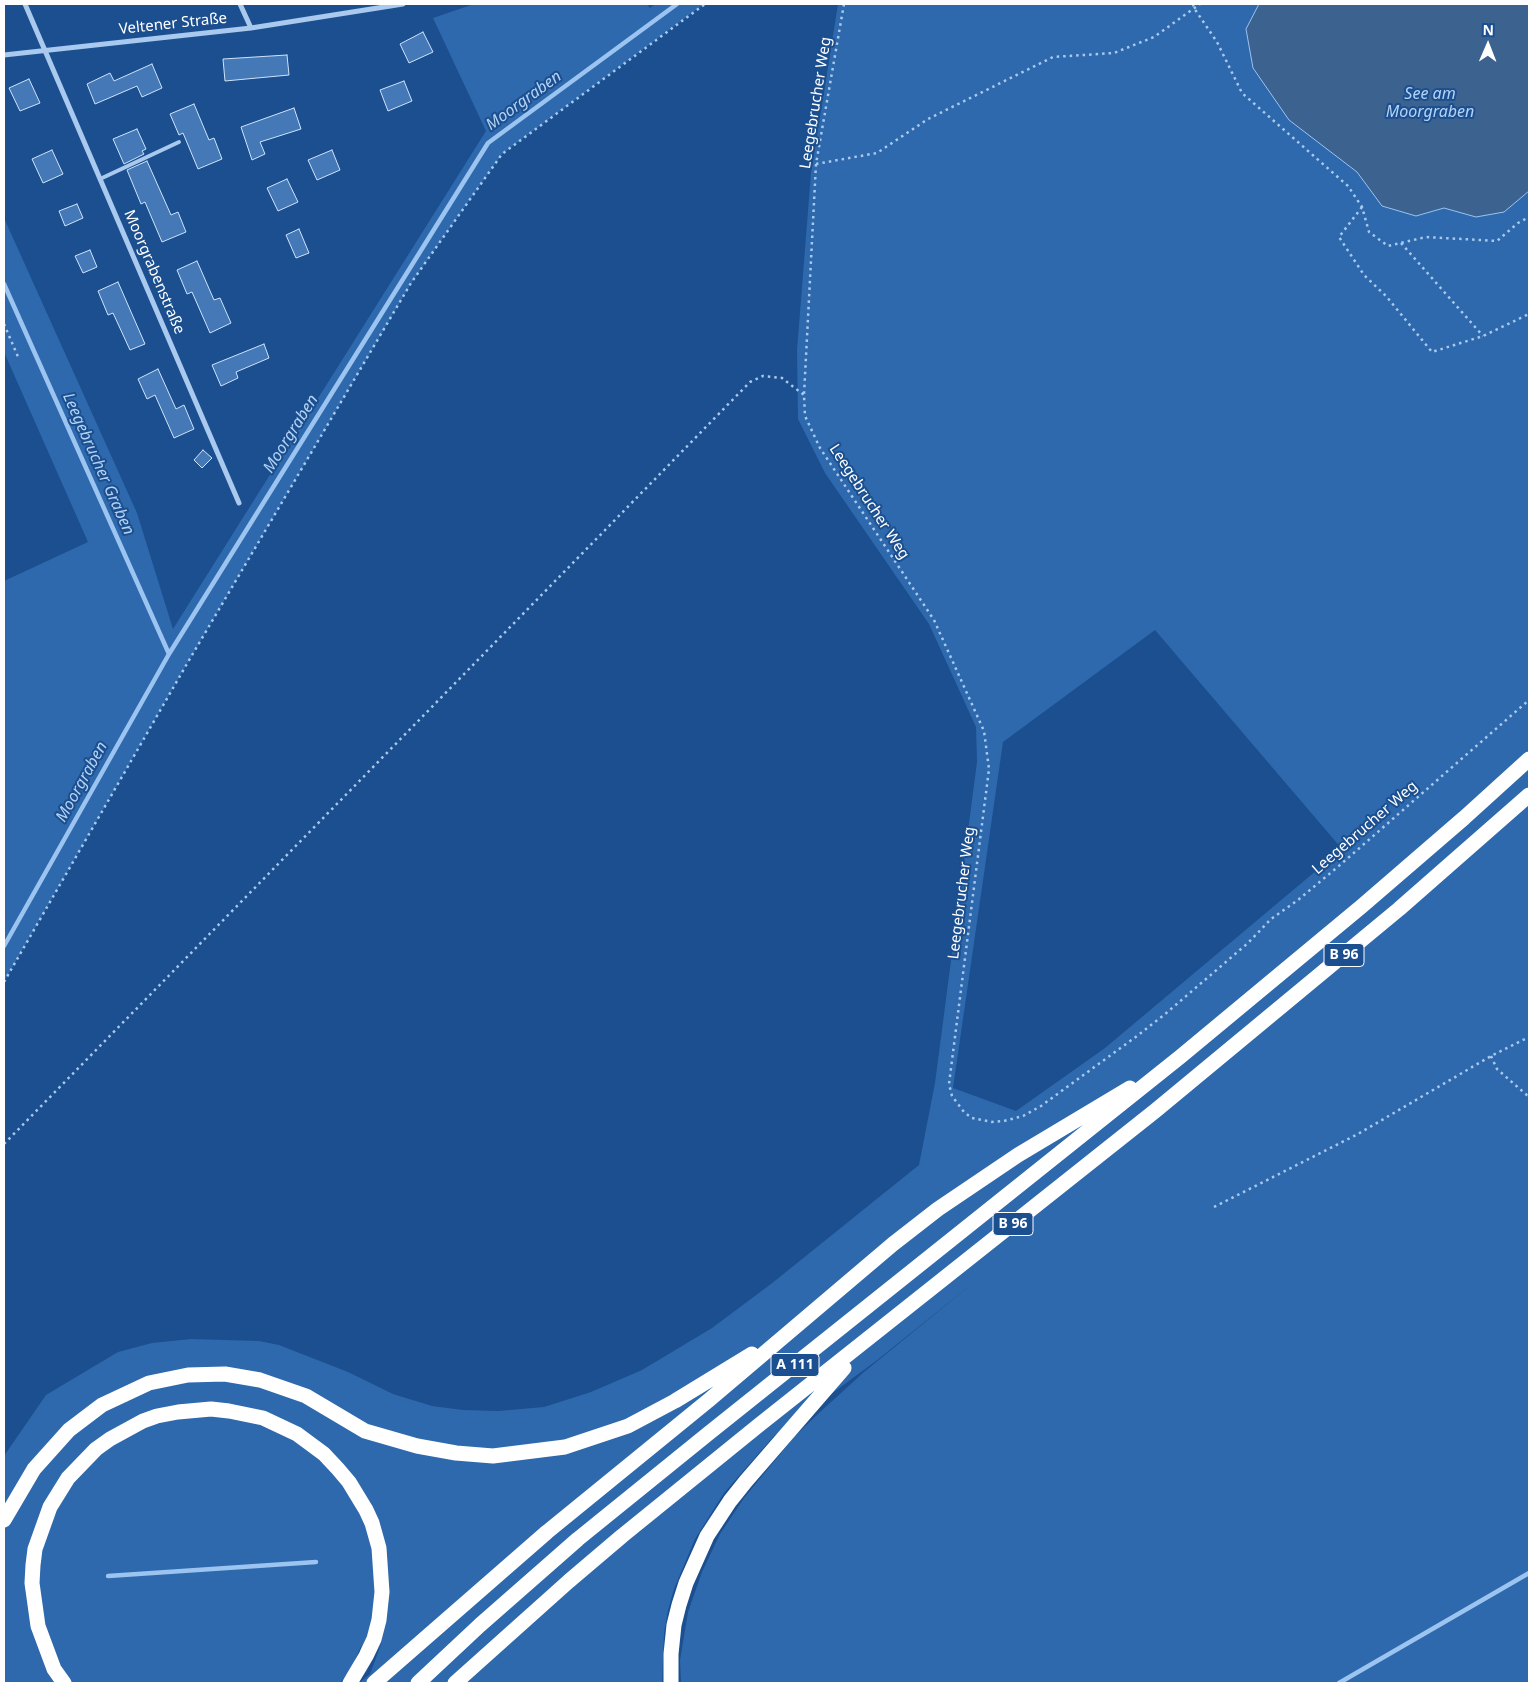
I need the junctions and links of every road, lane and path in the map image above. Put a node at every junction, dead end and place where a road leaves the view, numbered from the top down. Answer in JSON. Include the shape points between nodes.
{"nodes":[{"id":1,"x":25,"y":4,"type":"edge"},
{"id":2,"x":240,"y":4,"type":"edge"},
{"id":3,"x":403,"y":4,"type":"edge"},
{"id":4,"x":705,"y":4,"type":"edge"},
{"id":5,"x":844,"y":4,"type":"edge"},
{"id":6,"x":1193,"y":4,"type":"edge"},
{"id":7,"x":1200,"y":4,"type":"edge"},
{"id":8,"x":1194,"y":8,"type":"junction"},
{"id":9,"x":251,"y":28,"type":"junction"},
{"id":10,"x":45,"y":51,"type":"junction"},
{"id":11,"x":4,"y":55,"type":"edge"},
{"id":12,"x":179,"y":142,"type":"dead end"},
{"id":13,"x":816,"y":164,"type":"junction"},
{"id":14,"x":100,"y":179,"type":"junction"},
{"id":15,"x":1362,"y":207,"type":"junction"},
{"id":16,"x":1529,"y":217,"type":"edge"},
{"id":17,"x":1401,"y":243,"type":"junction"},
{"id":18,"x":1529,"y":315,"type":"edge"},
{"id":19,"x":4,"y":324,"type":"edge"},
{"id":20,"x":1483,"y":336,"type":"junction"},
{"id":21,"x":19,"y":359,"type":"dead end"},
{"id":22,"x":804,"y":395,"type":"junction"},
{"id":23,"x":239,"y":503,"type":"dead end"},
{"id":24,"x":1529,"y":700,"type":"edge"},
{"id":25,"x":1529,"y":759,"type":"edge"},
{"id":26,"x":1529,"y":795,"type":"edge"},
{"id":27,"x":4,"y":982,"type":"edge"},
{"id":28,"x":1529,"y":1037,"type":"edge"},
{"id":29,"x":1491,"y":1056,"type":"junction"},
{"id":30,"x":1180,"y":1057,"type":"junction"},
{"id":31,"x":1529,"y":1098,"type":"edge"},
{"id":32,"x":4,"y":1144,"type":"edge"},
{"id":33,"x":1214,"y":1207,"type":"dead end"},
{"id":34,"x":791,"y":1330,"type":"junction"},
{"id":35,"x":872,"y":1337,"type":"junction"},
{"id":36,"x":4,"y":1520,"type":"edge"},
{"id":37,"x":64,"y":1683,"type":"edge"},
{"id":38,"x":350,"y":1683,"type":"edge"},
{"id":39,"x":374,"y":1683,"type":"edge"},
{"id":40,"x":418,"y":1683,"type":"edge"},
{"id":41,"x":456,"y":1683,"type":"edge"},
{"id":42,"x":671,"y":1683,"type":"edge"}],
"edges":[{"from":1,"to":10,"type":"street","name":"Moorgrabenstraße"},
{"from":2,"to":9,"type":"street"},
{"from":3,"to":9,"type":"street","name":"Veltener Straße"},
{"from":4,"to":27,"type":"path","via":[[502,154],[411,283]]},
{"from":5,"to":13,"type":"path","name":"Leegebrucher Weg"},
{"from":6,"to":8,"type":"path"},
{"from":7,"to":8,"type":"path"},
{"from":8,"to":13,"type":"path","via":[[1154,37],[1114,52],[1053,57],[928,119],[877,153]]},
{"from":8,"to":15,"type":"path","via":[[1217,42],[1242,93],[1348,186]]},
{"from":9,"to":10,"type":"street","name":"Veltener Straße"},
{"from":10,"to":11,"type":"street","name":"Veltener Straße"},
{"from":10,"to":14,"type":"street","name":"Moorgrabenstraße"},
{"from":12,"to":14,"type":"lane"},
{"from":13,"to":22,"type":"path","name":"Leegebrucher Weg"},
{"from":14,"to":23,"type":"street","name":"Moorgrabenstraße"},
{"from":15,"to":17,"type":"path","via":[[1369,232],[1388,246]]},
{"from":15,"to":20,"type":"path","via":[[1339,237],[1364,275],[1386,296],[1432,352]]},
{"from":16,"to":17,"type":"path","via":[[1497,241],[1426,237]]},
{"from":17,"to":20,"type":"path"},
{"from":18,"to":20,"type":"path"},
{"from":19,"to":21,"type":"path"},
{"from":22,"to":24,"type":"path","name":"Leegebrucher Weg","via":[[805,416],[820,448],[934,620],[984,731],[988,769],[949,1084],[957,1105],[972,1118],[992,1122],[1023,1116],[1137,1036]]},
{"from":22,"to":32,"type":"path","via":[[782,378],[763,376],[750,382]]},
{"from":25,"to":30,"type":"highway","number":"B 96","via":[[1362,906]]},
{"from":26,"to":35,"type":"highway","number":"B 96","via":[[1399,909],[1162,1105]]},
{"from":28,"to":29,"type":"path"},
{"from":29,"to":31,"type":"path","via":[[1497,1069]]},
{"from":29,"to":33,"type":"path","via":[[1358,1134]]},
{"from":30,"to":34,"type":"highway","via":[[950,1200]]},
{"from":30,"to":40,"type":"highway","number":"A 111","via":[[593,1527],[480,1624]]},
{"from":34,"to":36,"type":"highway","via":[[628,1426],[565,1447],[493,1456],[456,1454],[364,1432],[306,1396],[260,1380],[225,1374],[188,1375],[149,1383],[102,1405],[69,1430],[34,1469]]},
{"from":34,"to":39,"type":"highway","via":[[540,1538]]},
{"from":35,"to":41,"type":"highway","number":"A 111","via":[[622,1536]]},
{"from":35,"to":42,"type":"highway","via":[[758,1466],[707,1536],[686,1582],[677,1612]]},
{"from":37,"to":38,"type":"highway","via":[[54,1669],[38,1626],[32,1582],[35,1549],[50,1507],[68,1478],[110,1439],[157,1416],[210,1409],[263,1418],[297,1434],[338,1468],[366,1510],[378,1548],[382,1592],[374,1639]]}]}
